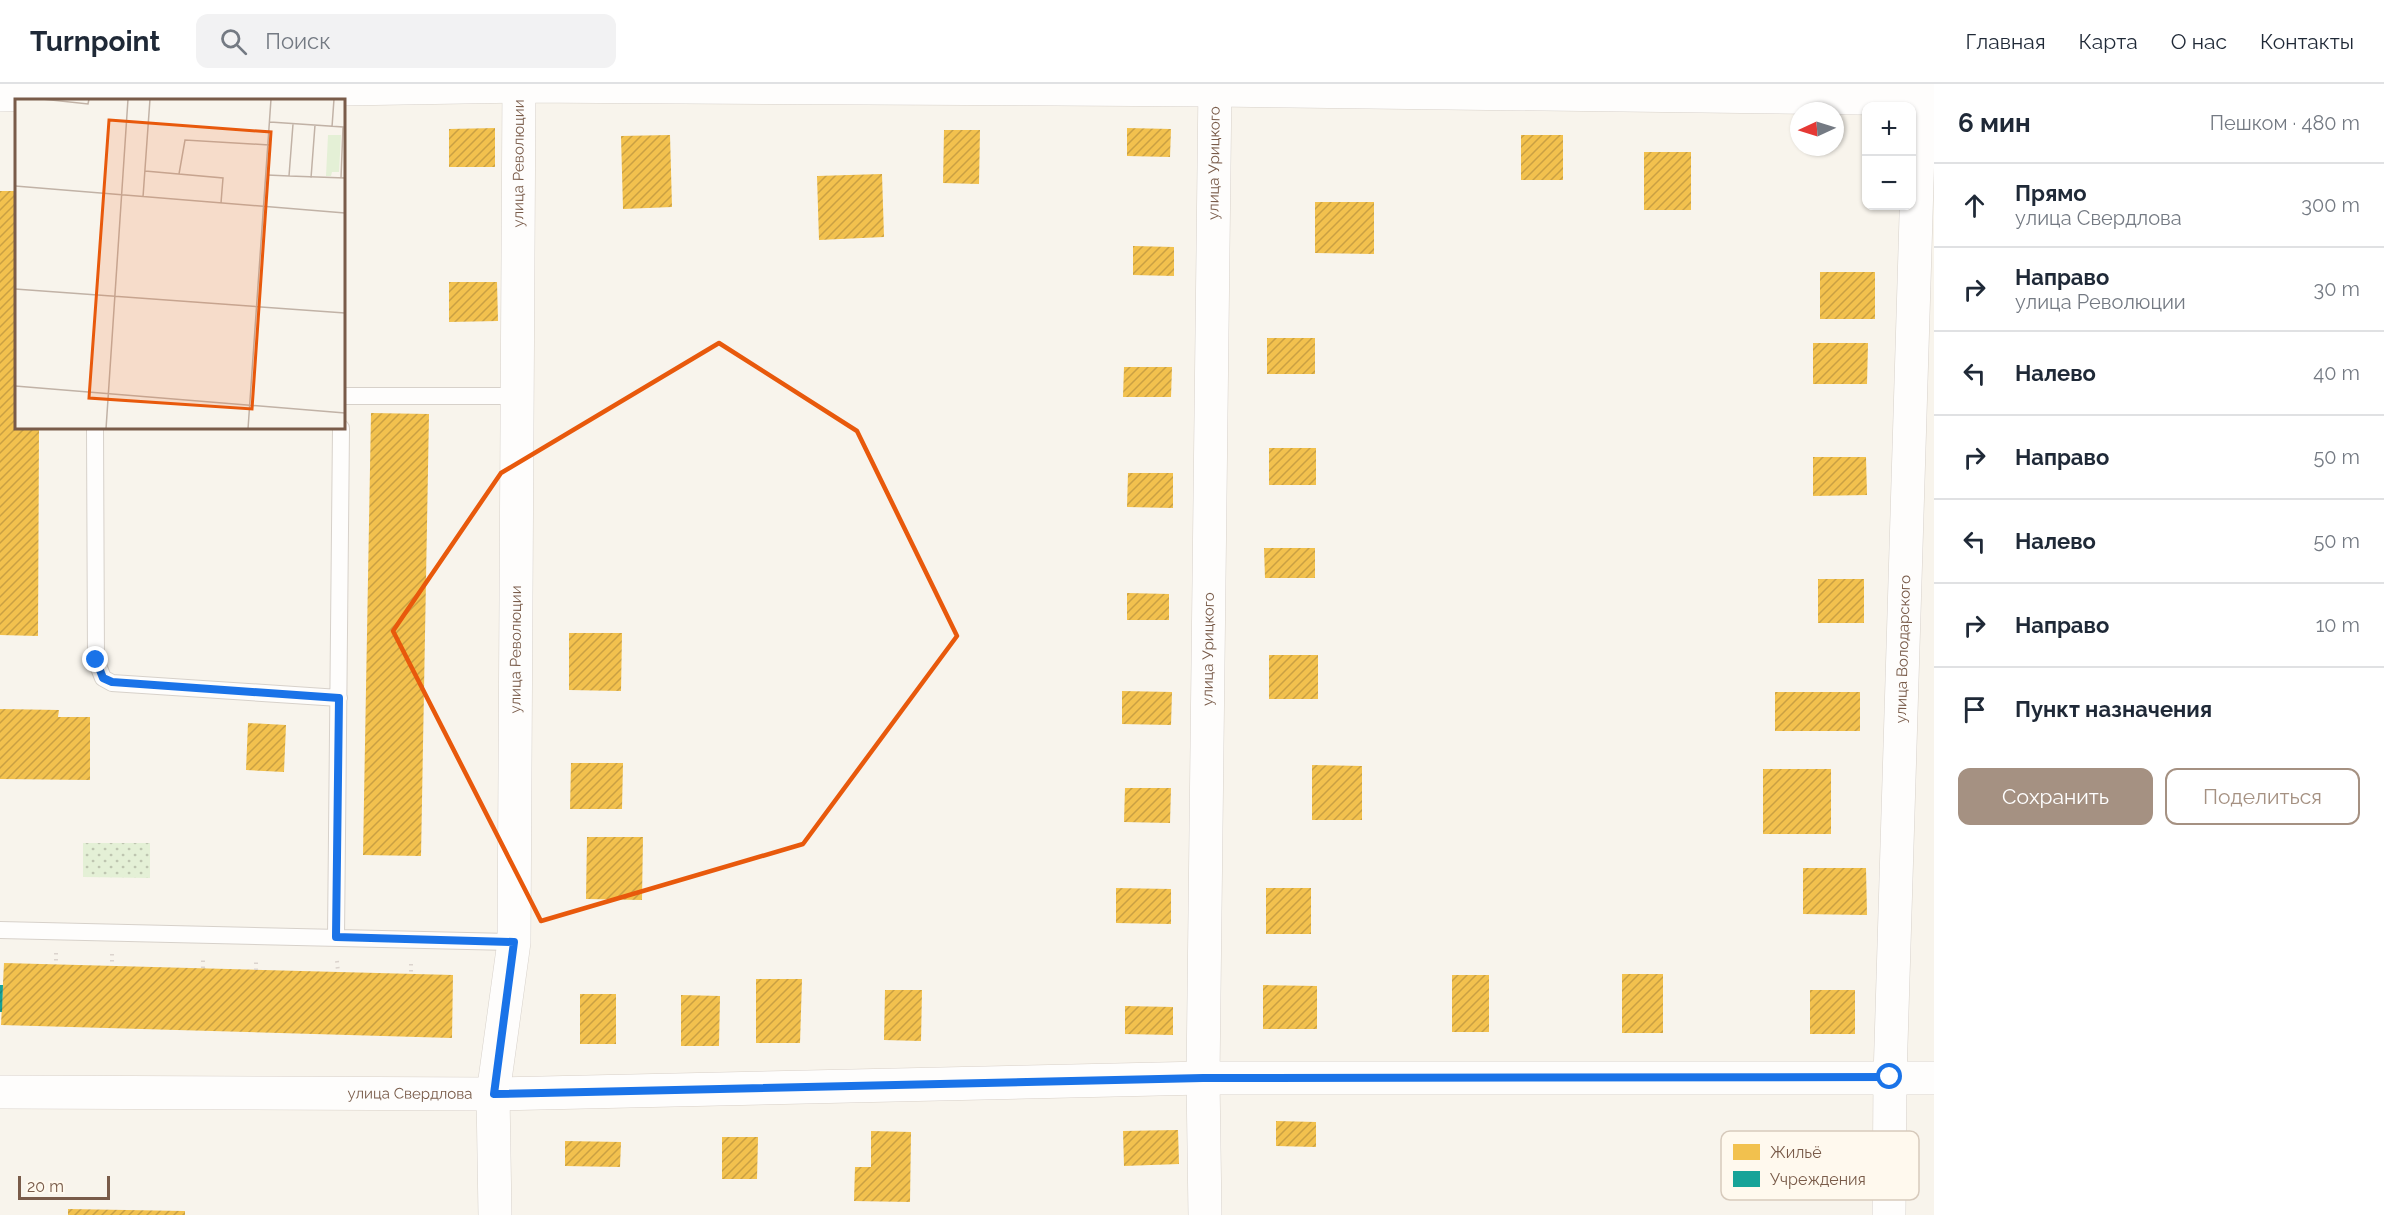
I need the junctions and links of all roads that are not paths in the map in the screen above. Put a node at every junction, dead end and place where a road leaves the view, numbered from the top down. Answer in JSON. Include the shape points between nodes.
{"nodes":[{"id":1,"x":519,"y":85,"type":"edge"},
{"id":2,"x":302,"y":87,"type":"edge"},
{"id":3,"x":1215,"y":87,"type":"edge"},
{"id":4,"x":1925,"y":94,"type":"edge"},
{"id":5,"x":0,"y":95,"type":"edge"},
{"id":6,"x":95,"y":97,"type":"edge"},
{"id":7,"x":345,"y":396,"type":"edge"},
{"id":8,"x":517,"y":396,"type":"junction"},
{"id":9,"x":95,"y":429,"type":"edge"},
{"id":10,"x":341,"y":429,"type":"edge"},
{"id":11,"x":339,"y":698,"type":"junction"},
{"id":12,"x":0,"y":930,"type":"edge"},
{"id":13,"x":336,"y":937,"type":"junction"},
{"id":14,"x":514,"y":942,"type":"junction"},
{"id":15,"x":1890,"y":1077,"type":"junction"},
{"id":16,"x":1203,"y":1078,"type":"junction"},
{"id":17,"x":1934,"y":1078,"type":"edge"},
{"id":18,"x":0,"y":1092,"type":"edge"},
{"id":19,"x":494,"y":1094,"type":"junction"},
{"id":20,"x":1890,"y":1131,"type":"edge"},
{"id":21,"x":1889,"y":1200,"type":"edge"},
{"id":22,"x":495,"y":1215,"type":"edge"},
{"id":23,"x":1205,"y":1215,"type":"edge"},
{"id":24,"x":1889,"y":1215,"type":"edge"}],
"edges":[{"from":1,"to":2,"type":"street"},
{"from":1,"to":3,"type":"street"},
{"from":1,"to":8,"type":"street","name":"улица Революции"},
{"from":2,"to":6,"type":"street"},
{"from":3,"to":4,"type":"street"},
{"from":3,"to":16,"type":"street","name":"улица Урицкого"},
{"from":4,"to":15,"type":"street","name":"улица Володарского"},
{"from":5,"to":6,"type":"street"},
{"from":7,"to":8,"type":"lane"},
{"from":8,"to":14,"type":"street","name":"улица Революции"},
{"from":9,"to":11,"type":"lane","via":[[96,660],[103,678],[112,682]]},
{"from":10,"to":11,"type":"lane"},
{"from":11,"to":13,"type":"lane"},
{"from":12,"to":13,"type":"lane"},
{"from":13,"to":14,"type":"lane"},
{"from":14,"to":19,"type":"street","name":"улица Революции"},
{"from":15,"to":16,"type":"street","name":"улица Свердлова"},
{"from":15,"to":17,"type":"street","name":"улица Свердлова"},
{"from":15,"to":20,"type":"street","name":"улица Володарского"},
{"from":16,"to":19,"type":"street","name":"улица Свердлова"},
{"from":16,"to":23,"type":"street","name":"улица Урицкого"},
{"from":18,"to":19,"type":"street","name":"улица Свердлова"},
{"from":19,"to":22,"type":"street","name":"улица Революции"},
{"from":21,"to":24,"type":"street","name":"улица Володарского"}]}
